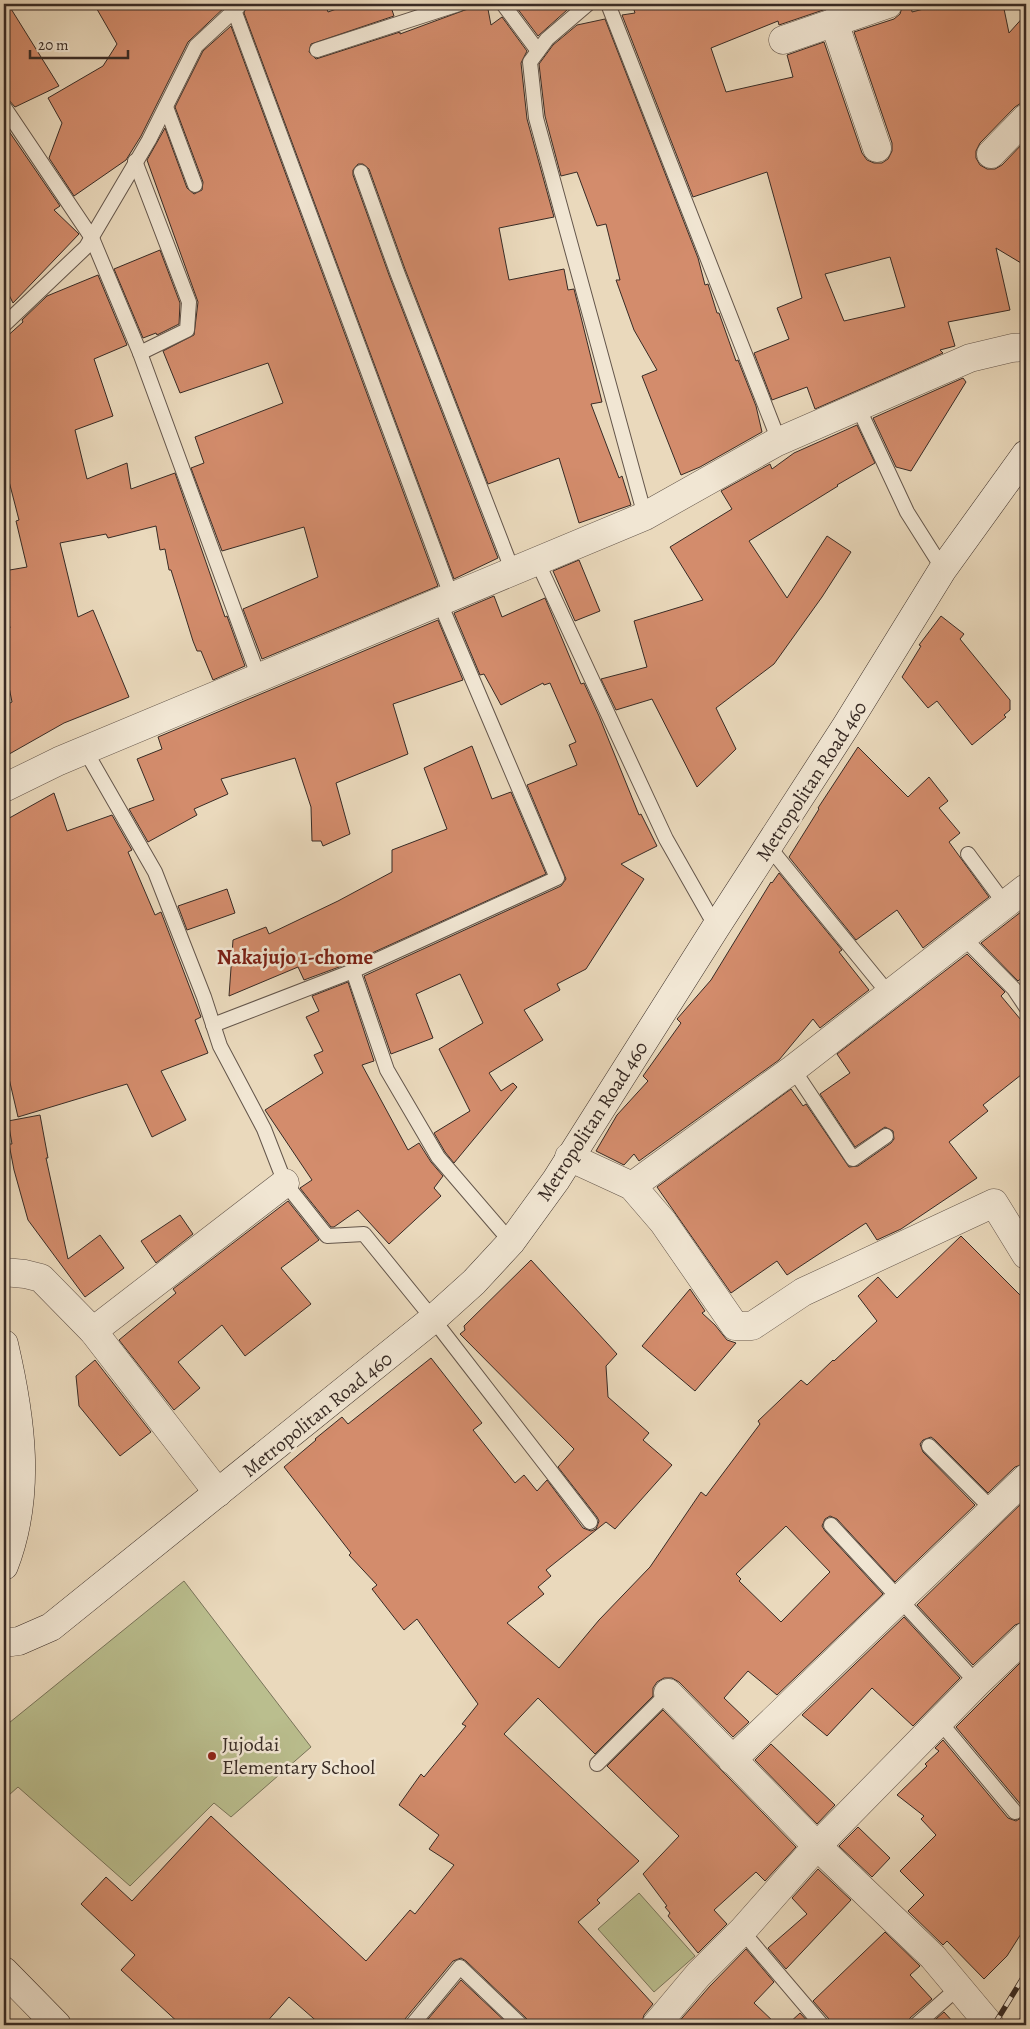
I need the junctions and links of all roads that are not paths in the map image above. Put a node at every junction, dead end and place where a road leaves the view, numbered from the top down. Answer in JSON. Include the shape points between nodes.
{"nodes":[{"id":1,"x":460,"y":4,"type":"edge"},
{"id":2,"x":503,"y":4,"type":"edge"},
{"id":3,"x":588,"y":4,"type":"edge"},
{"id":4,"x":608,"y":4,"type":"edge"},
{"id":5,"x":888,"y":4,"type":"edge"},
{"id":6,"x":238,"y":7,"type":"edge"},
{"id":7,"x":834,"y":22,"type":"junction"},
{"id":8,"x":783,"y":40,"type":"dead end"},
{"id":9,"x":317,"y":50,"type":"dead end"},
{"id":10,"x":538,"y":51,"type":"junction"},
{"id":11,"x":4,"y":107,"type":"edge"},
{"id":12,"x":166,"y":107,"type":"junction"},
{"id":13,"x":1026,"y":118,"type":"edge"},
{"id":14,"x":877,"y":148,"type":"dead end"},
{"id":15,"x":991,"y":154,"type":"dead end"},
{"id":16,"x":135,"y":161,"type":"junction"},
{"id":17,"x":361,"y":172,"type":"dead end"},
{"id":18,"x":195,"y":185,"type":"dead end"},
{"id":19,"x":92,"y":238,"type":"junction"},
{"id":20,"x":4,"y":325,"type":"edge"},
{"id":21,"x":1026,"y":347,"type":"edge"},
{"id":22,"x":140,"y":353,"type":"junction"},
{"id":23,"x":858,"y":407,"type":"junction"},
{"id":24,"x":779,"y":441,"type":"junction"},
{"id":25,"x":1026,"y":454,"type":"edge"},
{"id":26,"x":645,"y":516,"type":"junction"},
{"id":27,"x":525,"y":566,"type":"junction"},
{"id":28,"x":943,"y":569,"type":"junction"},
{"id":29,"x":446,"y":600,"type":"junction"},
{"id":30,"x":259,"y":678,"type":"junction"},
{"id":31,"x":85,"y":750,"type":"junction"},
{"id":32,"x":4,"y":788,"type":"edge"},
{"id":33,"x":768,"y":848,"type":"junction"},
{"id":34,"x":968,"y":854,"type":"dead end"},
{"id":35,"x":1016,"y":896,"type":"edge"},
{"id":36,"x":716,"y":926,"type":"junction"},
{"id":37,"x":963,"y":937,"type":"junction"},
{"id":38,"x":353,"y":971,"type":"junction"},
{"id":39,"x":889,"y":994,"type":"junction"},
{"id":40,"x":1026,"y":1006,"type":"edge"},
{"id":41,"x":213,"y":1025,"type":"junction"},
{"id":42,"x":793,"y":1069,"type":"junction"},
{"id":43,"x":886,"y":1136,"type":"dead end"},
{"id":44,"x":569,"y":1157,"type":"junction"},
{"id":45,"x":285,"y":1183,"type":"junction"},
{"id":46,"x":632,"y":1186,"type":"junction"},
{"id":47,"x":511,"y":1242,"type":"junction"},
{"id":48,"x":1026,"y":1253,"type":"edge"},
{"id":49,"x":4,"y":1272,"type":"edge"},
{"id":50,"x":434,"y":1319,"type":"junction"},
{"id":51,"x":92,"y":1331,"type":"junction"},
{"id":52,"x":4,"y":1344,"type":"edge"},
{"id":53,"x":928,"y":1446,"type":"dead end"},
{"id":54,"x":1026,"y":1478,"type":"edge"},
{"id":55,"x":218,"y":1493,"type":"junction"},
{"id":56,"x":993,"y":1510,"type":"junction"},
{"id":57,"x":590,"y":1522,"type":"dead end"},
{"id":58,"x":831,"y":1525,"type":"dead end"},
{"id":59,"x":4,"y":1566,"type":"edge"},
{"id":60,"x":900,"y":1599,"type":"junction"},
{"id":61,"x":1025,"y":1640,"type":"edge"},
{"id":62,"x":4,"y":1644,"type":"edge"},
{"id":63,"x":977,"y":1683,"type":"junction"},
{"id":64,"x":668,"y":1692,"type":"joint"},
{"id":65,"x":940,"y":1722,"type":"junction"},
{"id":66,"x":732,"y":1760,"type":"junction"},
{"id":67,"x":597,"y":1764,"type":"dead end"},
{"id":68,"x":1015,"y":1812,"type":"dead end"},
{"id":69,"x":817,"y":1846,"type":"junction"},
{"id":70,"x":742,"y":1931,"type":"junction"},
{"id":71,"x":4,"y":1971,"type":"edge"},
{"id":72,"x":958,"y":1987,"type":"junction"},
{"id":73,"x":986,"y":2020,"type":"edge"},
{"id":74,"x":57,"y":2025,"type":"edge"},
{"id":75,"x":412,"y":2025,"type":"edge"},
{"id":76,"x":521,"y":2025,"type":"edge"},
{"id":77,"x":656,"y":2025,"type":"edge"},
{"id":78,"x":822,"y":2025,"type":"edge"},
{"id":79,"x":916,"y":2025,"type":"edge"}],
"edges":[{"from":1,"to":9,"type":"lane"},
{"from":2,"to":10,"type":"lane"},
{"from":3,"to":10,"type":"lane","via":[[547,39]]},
{"from":4,"to":24,"type":"lane"},
{"from":5,"to":7,"type":"street"},
{"from":6,"to":12,"type":"lane","via":[[196,46]]},
{"from":6,"to":29,"type":"lane"},
{"from":7,"to":8,"type":"street"},
{"from":7,"to":14,"type":"street"},
{"from":10,"to":26,"type":"lane","via":[[530,62],[536,118]]},
{"from":11,"to":19,"type":"lane"},
{"from":12,"to":16,"type":"lane"},
{"from":12,"to":18,"type":"lane"},
{"from":13,"to":15,"type":"street"},
{"from":16,"to":19,"type":"lane"},
{"from":16,"to":22,"type":"lane","via":[[189,302],[187,330]]},
{"from":17,"to":27,"type":"lane","via":[[397,272]]},
{"from":19,"to":20,"type":"lane"},
{"from":19,"to":22,"type":"lane"},
{"from":21,"to":23,"type":"street","via":[[970,358]]},
{"from":22,"to":30,"type":"lane"},
{"from":23,"to":24,"type":"street"},
{"from":23,"to":28,"type":"lane","via":[[907,512]]},
{"from":24,"to":26,"type":"street"},
{"from":25,"to":28,"type":"street","name":"Metropolitan Road 460"},
{"from":26,"to":27,"type":"street"},
{"from":27,"to":29,"type":"street"},
{"from":27,"to":36,"type":"lane","via":[[666,839]]},
{"from":28,"to":33,"type":"street","name":"Metropolitan Road 460"},
{"from":29,"to":30,"type":"street"},
{"from":29,"to":38,"type":"lane","via":[[558,878]]},
{"from":30,"to":31,"type":"street"},
{"from":31,"to":32,"type":"street"},
{"from":31,"to":41,"type":"lane","via":[[155,872]]},
{"from":33,"to":36,"type":"street","name":"Metropolitan Road 460"},
{"from":33,"to":39,"type":"lane"},
{"from":34,"to":35,"type":"lane"},
{"from":35,"to":37,"type":"street"},
{"from":36,"to":44,"type":"street","name":"Metropolitan Road 460"},
{"from":37,"to":39,"type":"street"},
{"from":37,"to":40,"type":"lane","via":[[1014,989]]},
{"from":38,"to":41,"type":"lane"},
{"from":38,"to":47,"type":"lane","via":[[387,1070],[438,1157]]},
{"from":39,"to":42,"type":"street"},
{"from":41,"to":45,"type":"lane","via":[[220,1046],[264,1129]]},
{"from":42,"to":43,"type":"lane","via":[[853,1158]]},
{"from":42,"to":46,"type":"street"},
{"from":44,"to":46,"type":"street"},
{"from":44,"to":47,"type":"street","name":"Metropolitan Road 460"},
{"from":45,"to":50,"type":"lane","via":[[327,1236],[364,1234]]},
{"from":45,"to":51,"type":"street"},
{"from":46,"to":48,"type":"street","via":[[662,1222],[735,1326],[752,1326],[803,1292],[994,1203]]},
{"from":47,"to":50,"type":"street","name":"Metropolitan Road 460"},
{"from":49,"to":51,"type":"street","via":[[41,1278]]},
{"from":50,"to":55,"type":"street","name":"Metropolitan Road 460"},
{"from":50,"to":57,"type":"lane"},
{"from":51,"to":55,"type":"street"},
{"from":52,"to":59,"type":"street","via":[[16,1396],[21,1462],[14,1529]]},
{"from":53,"to":56,"type":"lane"},
{"from":54,"to":56,"type":"street"},
{"from":55,"to":62,"type":"street","name":"Metropolitan Road 460","via":[[51,1627]]},
{"from":56,"to":60,"type":"street"},
{"from":58,"to":60,"type":"lane"},
{"from":60,"to":63,"type":"lane"},
{"from":60,"to":66,"type":"street"},
{"from":61,"to":63,"type":"street"},
{"from":63,"to":65,"type":"street"},
{"from":64,"to":66,"type":"street"},
{"from":64,"to":67,"type":"lane"},
{"from":65,"to":68,"type":"lane"},
{"from":65,"to":69,"type":"street"},
{"from":66,"to":69,"type":"street"},
{"from":69,"to":70,"type":"street"},
{"from":69,"to":72,"type":"street","via":[[933,1957]]},
{"from":70,"to":77,"type":"street","via":[[698,1975]]},
{"from":70,"to":78,"type":"lane"},
{"from":71,"to":74,"type":"street"},
{"from":72,"to":73,"type":"street"},
{"from":72,"to":79,"type":"lane"},
{"from":75,"to":76,"type":"lane","via":[[460,1967]]}]}
